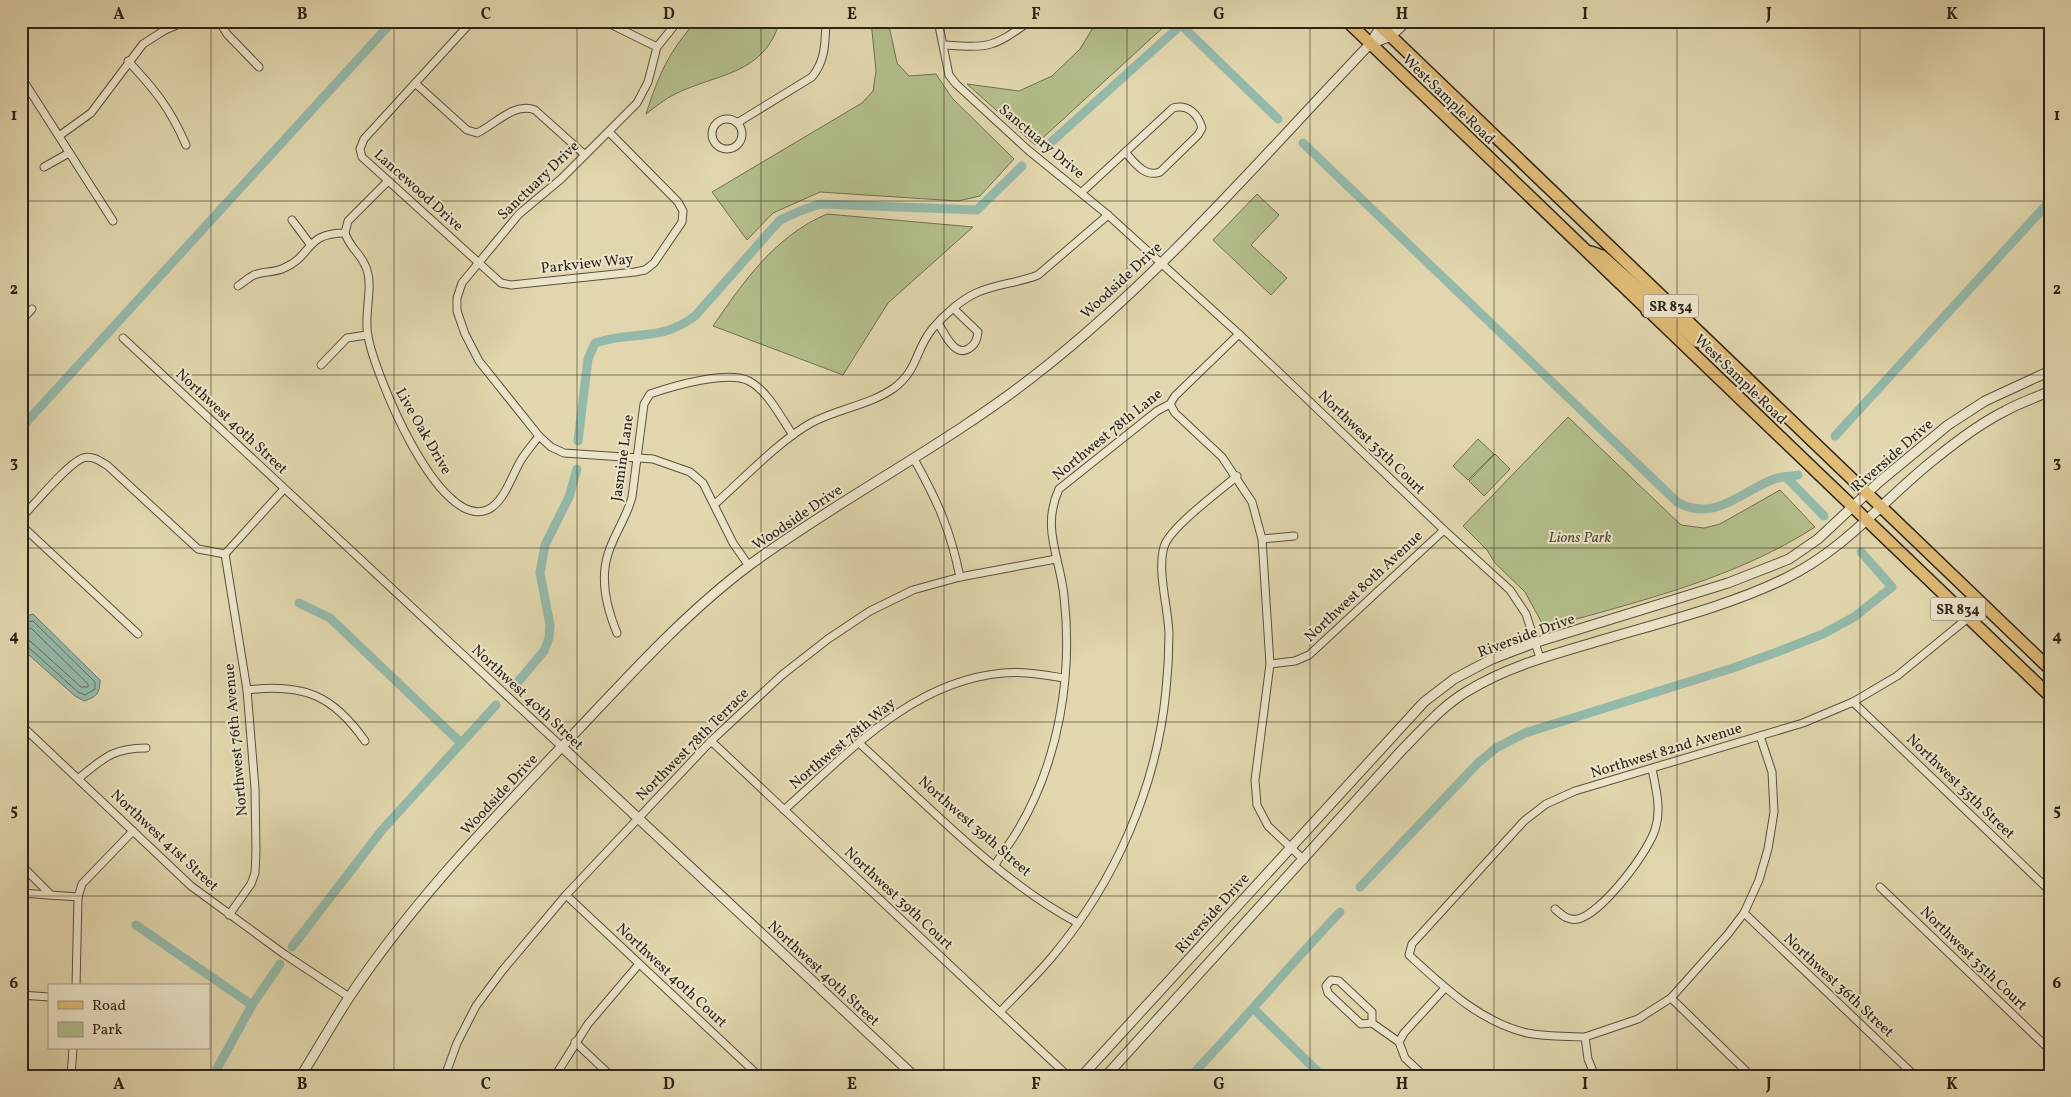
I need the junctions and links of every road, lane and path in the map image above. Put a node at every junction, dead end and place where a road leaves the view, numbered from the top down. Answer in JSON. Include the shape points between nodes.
{"nodes":[{"id":1,"x":186,"y":21,"type":"edge"},
{"id":2,"x":219,"y":21,"type":"edge"},
{"id":3,"x":472,"y":21,"type":"edge"},
{"id":4,"x":604,"y":21,"type":"edge"},
{"id":5,"x":678,"y":21,"type":"edge"},
{"id":6,"x":826,"y":21,"type":"edge"},
{"id":7,"x":938,"y":21,"type":"edge"},
{"id":8,"x":1030,"y":21,"type":"edge"},
{"id":9,"x":1347,"y":21,"type":"edge"},
{"id":10,"x":1407,"y":21,"type":"edge"},
{"id":11,"x":1380,"y":23,"type":"edge"},
{"id":12,"x":1391,"y":36,"type":"junction"},
{"id":13,"x":1370,"y":44,"type":"junction"},
{"id":14,"x":944,"y":45,"type":"junction"},
{"id":15,"x":657,"y":47,"type":"junction"},
{"id":16,"x":128,"y":61,"type":"junction"},
{"id":17,"x":259,"y":67,"type":"dead end"},
{"id":18,"x":21,"y":77,"type":"edge"},
{"id":19,"x":415,"y":83,"type":"junction"},
{"id":20,"x":737,"y":123,"type":"junction"},
{"id":21,"x":609,"y":132,"type":"junction"},
{"id":22,"x":59,"y":136,"type":"junction"},
{"id":23,"x":186,"y":145,"type":"dead end"},
{"id":24,"x":1125,"y":152,"type":"junction"},
{"id":25,"x":69,"y":153,"type":"junction"},
{"id":26,"x":584,"y":154,"type":"junction"},
{"id":27,"x":44,"y":167,"type":"dead end"},
{"id":28,"x":388,"y":181,"type":"junction"},
{"id":29,"x":1082,"y":192,"type":"junction"},
{"id":30,"x":1108,"y":215,"type":"junction"},
{"id":31,"x":292,"y":220,"type":"dead end"},
{"id":32,"x":113,"y":221,"type":"dead end"},
{"id":33,"x":345,"y":233,"type":"junction"},
{"id":34,"x":310,"y":244,"type":"junction"},
{"id":35,"x":1585,"y":250,"type":"junction"},
{"id":36,"x":479,"y":263,"type":"junction"},
{"id":37,"x":1161,"y":263,"type":"junction"},
{"id":38,"x":238,"y":286,"type":"dead end"},
{"id":39,"x":1666,"y":301,"type":"junction"},
{"id":40,"x":32,"y":309,"type":"dead end"},
{"id":41,"x":954,"y":309,"type":"junction"},
{"id":42,"x":1647,"y":311,"type":"junction"},
{"id":43,"x":21,"y":321,"type":"edge"},
{"id":44,"x":938,"y":323,"type":"junction"},
{"id":45,"x":1239,"y":334,"type":"junction"},
{"id":46,"x":367,"y":335,"type":"junction"},
{"id":47,"x":123,"y":338,"type":"dead end"},
{"id":48,"x":1711,"y":344,"type":"junction"},
{"id":49,"x":321,"y":365,"type":"dead end"},
{"id":50,"x":2050,"y":371,"type":"edge"},
{"id":51,"x":2050,"y":391,"type":"edge"},
{"id":52,"x":1170,"y":404,"type":"junction"},
{"id":53,"x":793,"y":435,"type":"junction"},
{"id":54,"x":539,"y":436,"type":"junction"},
{"id":55,"x":638,"y":458,"type":"junction"},
{"id":56,"x":914,"y":459,"type":"junction"},
{"id":57,"x":1237,"y":476,"type":"junction"},
{"id":58,"x":284,"y":488,"type":"junction"},
{"id":59,"x":1866,"y":494,"type":"junction"},
{"id":60,"x":715,"y":504,"type":"junction"},
{"id":61,"x":1853,"y":507,"type":"junction"},
{"id":62,"x":1880,"y":508,"type":"junction"},
{"id":63,"x":21,"y":518,"type":"edge"},
{"id":64,"x":1868,"y":521,"type":"junction"},
{"id":65,"x":21,"y":525,"type":"edge"},
{"id":66,"x":1444,"y":530,"type":"junction"},
{"id":67,"x":1294,"y":536,"type":"dead end"},
{"id":68,"x":1262,"y":539,"type":"junction"},
{"id":69,"x":225,"y":554,"type":"junction"},
{"id":70,"x":1056,"y":559,"type":"junction"},
{"id":71,"x":749,"y":566,"type":"junction"},
{"id":72,"x":960,"y":577,"type":"junction"},
{"id":73,"x":1968,"y":618,"type":"junction"},
{"id":74,"x":617,"y":632,"type":"dead end"},
{"id":75,"x":138,"y":634,"type":"dead end"},
{"id":76,"x":1534,"y":643,"type":"junction"},
{"id":77,"x":1540,"y":658,"type":"junction"},
{"id":78,"x":1270,"y":664,"type":"junction"},
{"id":79,"x":2050,"y":669,"type":"edge"},
{"id":80,"x":1064,"y":678,"type":"junction"},
{"id":81,"x":248,"y":690,"type":"junction"},
{"id":82,"x":2050,"y":696,"type":"edge"},
{"id":83,"x":1853,"y":702,"type":"junction"},
{"id":84,"x":21,"y":725,"type":"edge"},
{"id":85,"x":1760,"y":736,"type":"junction"},
{"id":86,"x":365,"y":741,"type":"dead end"},
{"id":87,"x":711,"y":742,"type":"junction"},
{"id":88,"x":859,"y":743,"type":"junction"},
{"id":89,"x":562,"y":747,"type":"junction"},
{"id":90,"x":146,"y":748,"type":"dead end"},
{"id":91,"x":1652,"y":769,"type":"junction"},
{"id":92,"x":79,"y":778,"type":"junction"},
{"id":93,"x":784,"y":810,"type":"junction"},
{"id":94,"x":637,"y":819,"type":"junction"},
{"id":95,"x":133,"y":831,"type":"junction"},
{"id":96,"x":1290,"y":847,"type":"junction"},
{"id":97,"x":1304,"y":860,"type":"junction"},
{"id":98,"x":21,"y":865,"type":"edge"},
{"id":99,"x":994,"y":865,"type":"junction"},
{"id":100,"x":1880,"y":887,"type":"dead end"},
{"id":101,"x":2050,"y":891,"type":"edge"},
{"id":102,"x":21,"y":893,"type":"edge"},
{"id":103,"x":51,"y":895,"type":"junction"},
{"id":104,"x":566,"y":895,"type":"junction"},
{"id":105,"x":78,"y":897,"type":"junction"},
{"id":106,"x":1554,"y":909,"type":"dead end"},
{"id":107,"x":1744,"y":913,"type":"junction"},
{"id":108,"x":229,"y":915,"type":"junction"},
{"id":109,"x":1078,"y":923,"type":"junction"},
{"id":110,"x":639,"y":964,"type":"junction"},
{"id":111,"x":76,"y":984,"type":"edge"},
{"id":112,"x":1445,"y":988,"type":"junction"},
{"id":113,"x":21,"y":995,"type":"edge"},
{"id":114,"x":48,"y":997,"type":"edge"},
{"id":115,"x":349,"y":997,"type":"junction"},
{"id":116,"x":1671,"y":998,"type":"junction"},
{"id":117,"x":1000,"y":1012,"type":"junction"},
{"id":118,"x":1372,"y":1023,"type":"junction"},
{"id":119,"x":1585,"y":1036,"type":"junction"},
{"id":120,"x":576,"y":1042,"type":"junction"},
{"id":121,"x":1399,"y":1042,"type":"junction"},
{"id":122,"x":73,"y":1050,"type":"edge"},
{"id":123,"x":2050,"y":1050,"type":"edge"},
{"id":124,"x":72,"y":1076,"type":"edge"},
{"id":125,"x":301,"y":1076,"type":"edge"},
{"id":126,"x":445,"y":1076,"type":"edge"},
{"id":127,"x":555,"y":1076,"type":"edge"},
{"id":128,"x":611,"y":1076,"type":"edge"},
{"id":129,"x":758,"y":1076,"type":"edge"},
{"id":130,"x":914,"y":1076,"type":"edge"},
{"id":131,"x":1068,"y":1076,"type":"edge"},
{"id":132,"x":1082,"y":1076,"type":"edge"},
{"id":133,"x":1106,"y":1076,"type":"edge"},
{"id":134,"x":1424,"y":1076,"type":"edge"},
{"id":135,"x":1595,"y":1076,"type":"edge"},
{"id":136,"x":1751,"y":1076,"type":"edge"},
{"id":137,"x":1915,"y":1076,"type":"edge"}],
"edges":[{"from":1,"to":16,"type":"street","via":[[143,44]]},
{"from":2,"to":17,"type":"street"},
{"from":3,"to":19,"type":"street","name":"Lancewood Drive"},
{"from":4,"to":15,"type":"street"},
{"from":5,"to":15,"type":"street","name":"Sanctuary Drive"},
{"from":6,"to":20,"type":"street","via":[[820,67],[812,77]]},
{"from":7,"to":14,"type":"street","name":"Sanctuary Drive"},
{"from":8,"to":14,"type":"street","via":[[1001,42],[988,46]]},
{"from":9,"to":13,"type":"main road","name":"West Sample Road","number":"SR 834"},
{"from":10,"to":12,"type":"street"},
{"from":11,"to":12,"type":"main road","name":"West Sample Road","number":"SR 834"},
{"from":11,"to":13,"type":"street"},
{"from":12,"to":13,"type":"street"},
{"from":12,"to":39,"type":"main road","name":"West Sample Road","number":"SR 834"},
{"from":13,"to":35,"type":"main road","name":"West Sample Road","number":"SR 834"},
{"from":13,"to":37,"type":"street","name":"Woodside Drive"},
{"from":14,"to":29,"type":"street","name":"Sanctuary Drive","via":[[949,75],[956,84],[1028,150]]},
{"from":15,"to":21,"type":"street","name":"Sanctuary Drive","via":[[648,82],[637,103]]},
{"from":16,"to":22,"type":"street","via":[[91,113]]},
{"from":16,"to":23,"type":"street","via":[[159,94]]},
{"from":18,"to":22,"type":"street"},
{"from":19,"to":26,"type":"street","via":[[467,130],[477,132],[516,108],[526,106],[535,110]]},
{"from":19,"to":28,"type":"street","name":"Lancewood Drive","via":[[364,139],[360,149],[362,157]]},
{"from":20,"to":20,"type":"street","via":[[723,119],[715,125],[712,134],[716,144],[728,148],[737,144],[741,136]]},
{"from":21,"to":26,"type":"street","name":"Sanctuary Drive"},
{"from":21,"to":36,"type":"street","name":"Parkview Way","via":[[678,202],[683,211],[682,222],[654,263],[635,272],[511,285],[501,283]]},
{"from":22,"to":25,"type":"street"},
{"from":24,"to":24,"type":"street","via":[[1173,108],[1182,106],[1200,119],[1202,128],[1198,136],[1160,172],[1145,172]]},
{"from":24,"to":29,"type":"street"},
{"from":25,"to":27,"type":"street"},
{"from":25,"to":32,"type":"street"},
{"from":26,"to":36,"type":"street","name":"Sanctuary Drive","via":[[561,179],[519,214]]},
{"from":28,"to":33,"type":"street","via":[[348,222]]},
{"from":28,"to":36,"type":"street","name":"Lancewood Drive"},
{"from":29,"to":30,"type":"street","name":"Sanctuary Drive"},
{"from":30,"to":37,"type":"street","name":"Sanctuary Drive"},
{"from":30,"to":41,"type":"street","via":[[1038,274],[977,293]]},
{"from":31,"to":34,"type":"street"},
{"from":33,"to":34,"type":"street","via":[[320,236]]},
{"from":33,"to":46,"type":"street","name":"Live Oak Drive","via":[[349,245],[365,264],[368,279]]},
{"from":34,"to":38,"type":"street","via":[[284,269],[254,275]]},
{"from":35,"to":39,"type":"main road","via":[[1602,256],[1648,298]]},
{"from":35,"to":42,"type":"main road","name":"West Sample Road","number":"SR 834"},
{"from":36,"to":54,"type":"street","name":"Sanctuary Drive","via":[[462,283],[457,298],[460,319],[479,361]]},
{"from":37,"to":45,"type":"street","name":"Northwest 35th Court"},
{"from":37,"to":56,"type":"street","name":"Woodside Drive","via":[[1039,372]]},
{"from":39,"to":48,"type":"main road","name":"West Sample Road","number":"SR 834"},
{"from":40,"to":43,"type":"street"},
{"from":41,"to":44,"type":"street"},
{"from":41,"to":44,"type":"street","via":[[978,332],[973,346],[958,350]]},
{"from":42,"to":48,"type":"main road","via":[[1664,312],[1696,341]]},
{"from":42,"to":61,"type":"main road","name":"West Sample Road","number":"SR 834"},
{"from":44,"to":53,"type":"street","via":[[922,344],[916,364],[893,389],[811,423]]},
{"from":45,"to":52,"type":"street","name":"Northwest 78th Lane"},
{"from":45,"to":66,"type":"street","name":"Northwest 35th Court"},
{"from":46,"to":49,"type":"street","via":[[347,338]]},
{"from":46,"to":54,"type":"street","name":"Live Oak Drive","via":[[386,394],[409,438],[433,480],[463,507],[474,511],[487,510],[496,503],[521,459]]},
{"from":47,"to":58,"type":"street","name":"Northwest 40th Street"},
{"from":48,"to":59,"type":"main road","name":"West Sample Road","number":"SR 834"},
{"from":50,"to":59,"type":"street","name":"Riverside Drive","via":[[1986,401],[1948,425]]},
{"from":51,"to":62,"type":"street","name":"Riverside Drive","via":[[2004,411],[1962,439],[1935,458]]},
{"from":52,"to":57,"type":"street"},
{"from":52,"to":70,"type":"street","name":"Northwest 78th Lane","via":[[1059,489],[1052,504],[1050,521]]},
{"from":53,"to":55,"type":"street","name":"Jasmine Lane","via":[[761,390],[744,379],[724,376],[650,394],[644,404]]},
{"from":53,"to":60,"type":"street"},
{"from":54,"to":55,"type":"street","name":"Sanctuary Drive","via":[[564,453]]},
{"from":55,"to":60,"type":"street","name":"Sanctuary Drive","via":[[654,459],[690,472],[703,483]]},
{"from":55,"to":74,"type":"street","name":"Jasmine Lane","via":[[628,512],[608,554],[605,570],[608,611]]},
{"from":56,"to":71,"type":"street","name":"Woodside Drive","via":[[818,518]]},
{"from":56,"to":72,"type":"street","via":[[939,503],[952,539]]},
{"from":57,"to":68,"type":"street","via":[[1252,502]]},
{"from":57,"to":109,"type":"street","via":[[1173,531],[1164,545],[1162,560],[1168,633],[1166,690],[1160,732],[1147,785],[1127,838],[1106,880]]},
{"from":58,"to":69,"type":"street"},
{"from":58,"to":89,"type":"street","name":"Northwest 40th Street"},
{"from":59,"to":61,"type":"street","name":"Riverside Drive"},
{"from":59,"to":62,"type":"main road","name":"West Sample Road","number":"SR 834"},
{"from":60,"to":71,"type":"street","name":"Sanctuary Drive","via":[[733,543]]},
{"from":61,"to":64,"type":"main road","name":"West Sample Road","number":"SR 834"},
{"from":61,"to":76,"type":"street","name":"Riverside Drive","via":[[1818,539],[1789,559],[1764,570]]},
{"from":62,"to":64,"type":"street","name":"Riverside Drive"},
{"from":62,"to":79,"type":"main road","name":"West Sample Road","number":"SR 834"},
{"from":63,"to":69,"type":"street","via":[[73,464],[84,457],[95,458],[108,466],[198,549]]},
{"from":64,"to":73,"type":"main road","name":"West Sample Road","number":"SR 834"},
{"from":64,"to":77,"type":"street","name":"Riverside Drive","via":[[1828,554],[1768,587]]},
{"from":65,"to":75,"type":"street"},
{"from":66,"to":76,"type":"street","name":"Northwest 35th Court","via":[[1510,590],[1526,614]]},
{"from":66,"to":78,"type":"street","name":"Northwest 80th Avenue","via":[[1309,655],[1295,661]]},
{"from":67,"to":68,"type":"street"},
{"from":68,"to":78,"type":"street"},
{"from":69,"to":81,"type":"street","name":"Northwest 76th Avenue"},
{"from":70,"to":72,"type":"street","name":"Northwest 78th Terrace"},
{"from":70,"to":80,"type":"street","name":"Northwest 78th Lane","via":[[1066,621]]},
{"from":71,"to":89,"type":"street","name":"Woodside Drive","via":[[646,657]]},
{"from":72,"to":87,"type":"street","name":"Northwest 78th Terrace","via":[[913,590],[870,611],[782,675]]},
{"from":73,"to":82,"type":"main road","name":"West Sample Road","number":"SR 834"},
{"from":73,"to":83,"type":"street","name":"Northwest 82nd Avenue","via":[[1896,676]]},
{"from":76,"to":77,"type":"street","name":"Northwest 35th Court"},
{"from":76,"to":96,"type":"street","name":"Riverside Drive","via":[[1492,659],[1454,679],[1424,702]]},
{"from":77,"to":97,"type":"street","name":"Riverside Drive","via":[[1475,686],[1436,715]]},
{"from":78,"to":96,"type":"street","via":[[1255,780],[1257,805],[1268,826]]},
{"from":80,"to":88,"type":"street","name":"Northwest 78th Way","via":[[1004,673],[953,683],[923,696]]},
{"from":80,"to":99,"type":"street","name":"Northwest 78th Lane","via":[[1062,710],[1049,757],[1018,830]]},
{"from":81,"to":86,"type":"street","via":[[290,688],[318,696],[343,713]]},
{"from":81,"to":108,"type":"street","name":"Northwest 76th Avenue","via":[[255,788],[255,873]]},
{"from":83,"to":85,"type":"street","name":"Northwest 82nd Avenue","via":[[1803,723]]},
{"from":83,"to":101,"type":"street","name":"Northwest 35th Street"},
{"from":84,"to":92,"type":"street","name":"Northwest 41st Street"},
{"from":85,"to":91,"type":"street","name":"Northwest 82nd Avenue"},
{"from":85,"to":107,"type":"street","via":[[1772,772],[1774,812],[1759,880]]},
{"from":87,"to":93,"type":"street","name":"Northwest 39th Court"},
{"from":87,"to":94,"type":"street","name":"Northwest 78th Terrace"},
{"from":88,"to":93,"type":"street","name":"Northwest 78th Way"},
{"from":88,"to":99,"type":"street","name":"Northwest 39th Street"},
{"from":89,"to":94,"type":"street","name":"Northwest 40th Street"},
{"from":89,"to":115,"type":"street","name":"Woodside Drive","via":[[491,821],[418,906]]},
{"from":90,"to":92,"type":"street","via":[[126,748],[112,754]]},
{"from":91,"to":106,"type":"street","via":[[1659,804],[1656,827],[1649,846],[1636,865],[1587,916],[1565,918]]},
{"from":91,"to":112,"type":"street","name":"Northwest 82nd Avenue","via":[[1575,791],[1546,804],[1524,821],[1412,944],[1409,955]]},
{"from":92,"to":95,"type":"street","name":"Northwest 41st Street"},
{"from":93,"to":117,"type":"street","name":"Northwest 39th Court"},
{"from":94,"to":104,"type":"street","name":"Northwest 78th Terrace"},
{"from":94,"to":130,"type":"street","name":"Northwest 40th Street"},
{"from":95,"to":105,"type":"street","via":[[82,884]]},
{"from":95,"to":108,"type":"street","name":"Northwest 41st Street","via":[[190,886]]},
{"from":96,"to":97,"type":"street"},
{"from":96,"to":132,"type":"street","name":"Riverside Drive"},
{"from":97,"to":133,"type":"street","name":"Riverside Drive"},
{"from":98,"to":103,"type":"street"},
{"from":99,"to":109,"type":"street","name":"Northwest 39th Street","via":[[1057,912]]},
{"from":100,"to":123,"type":"street","name":"Northwest 35th Court"},
{"from":102,"to":103,"type":"street"},
{"from":103,"to":105,"type":"street"},
{"from":104,"to":110,"type":"street","name":"Northwest 40th Court"},
{"from":104,"to":126,"type":"street","name":"Northwest 78th Terrace","via":[[476,1006]]},
{"from":105,"to":111,"type":"street"},
{"from":107,"to":116,"type":"street"},
{"from":107,"to":137,"type":"street","name":"Northwest 36th Street"},
{"from":108,"to":115,"type":"street","name":"Northwest 41st Street"},
{"from":109,"to":117,"type":"street","via":[[1052,958]]},
{"from":110,"to":120,"type":"street"},
{"from":110,"to":129,"type":"street","name":"Northwest 40th Court"},
{"from":112,"to":119,"type":"street","via":[[1474,1010],[1526,1033]]},
{"from":112,"to":121,"type":"street"},
{"from":113,"to":114,"type":"street"},
{"from":115,"to":125,"type":"street","name":"Woodside Drive"},
{"from":116,"to":119,"type":"street","via":[[1638,1019]]},
{"from":116,"to":136,"type":"street"},
{"from":117,"to":131,"type":"street","name":"Northwest 39th Court"},
{"from":118,"to":118,"type":"street","via":[[1372,1012],[1339,981],[1331,980],[1326,986],[1328,992],[1362,1024]]},
{"from":118,"to":121,"type":"street"},
{"from":119,"to":135,"type":"street","via":[[1588,1060]]},
{"from":120,"to":127,"type":"street"},
{"from":120,"to":128,"type":"street"},
{"from":121,"to":134,"type":"street","via":[[1405,1058]]},
{"from":122,"to":124,"type":"street"}]}
